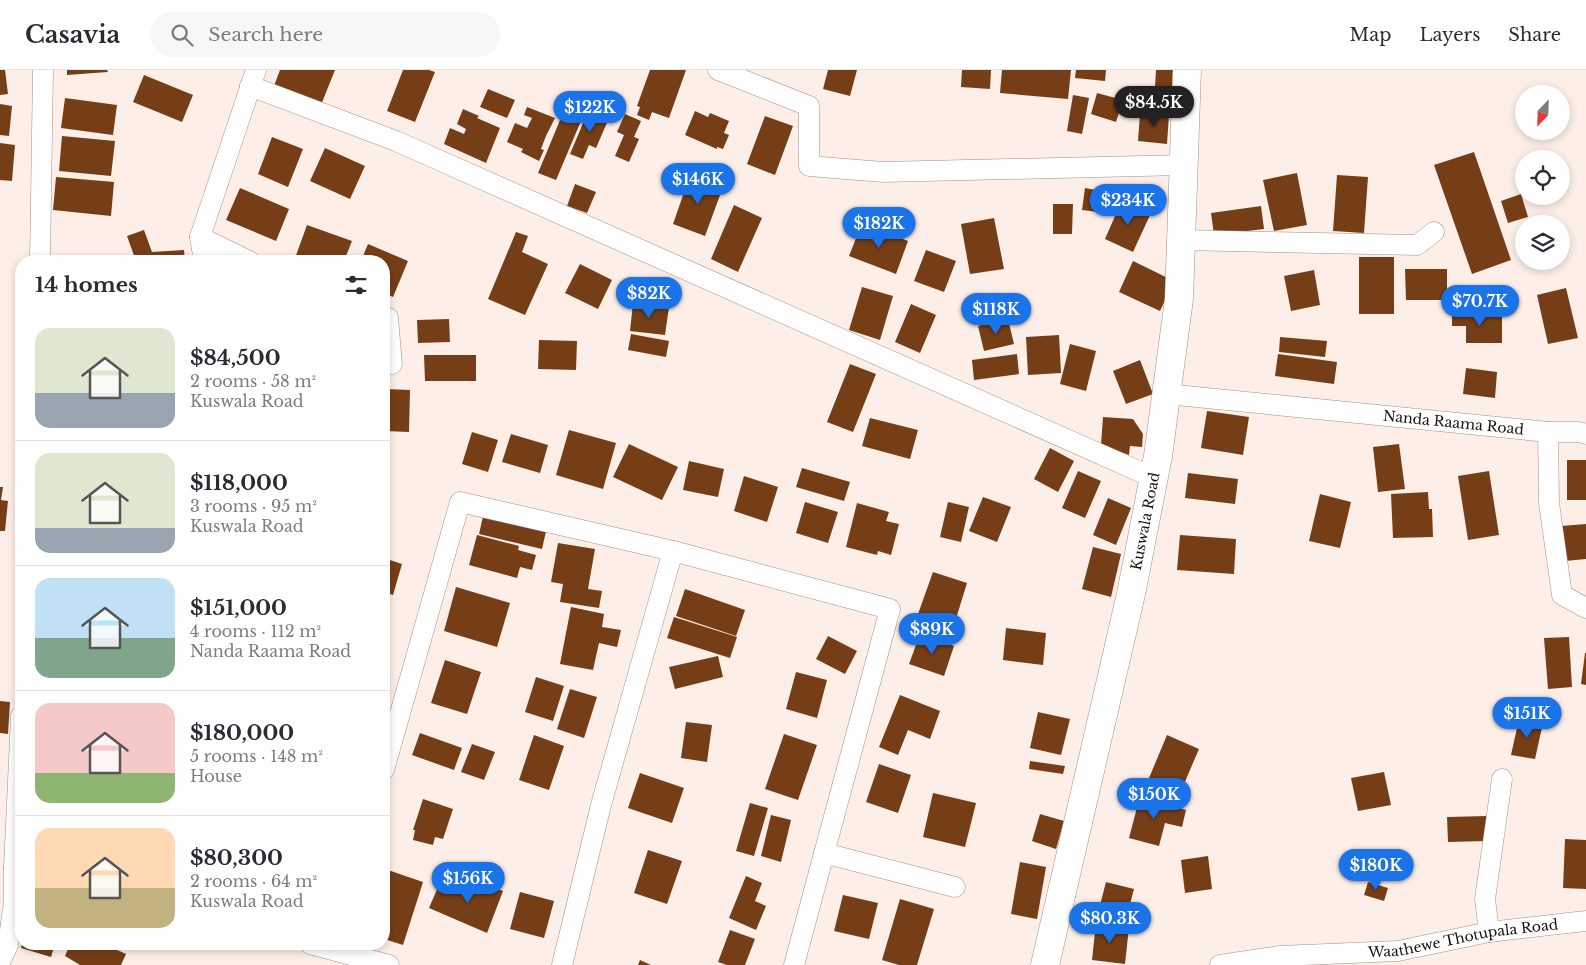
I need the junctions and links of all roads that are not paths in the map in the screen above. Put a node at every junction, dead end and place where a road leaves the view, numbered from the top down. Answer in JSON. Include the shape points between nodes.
{"nodes":[{"id":1,"x":43,"y":70,"type":"edge"},
{"id":2,"x":718,"y":70,"type":"edge"},
{"id":3,"x":1186,"y":70,"type":"edge"},
{"id":4,"x":253,"y":78,"type":"edge"},
{"id":5,"x":1184,"y":164,"type":"junction"},
{"id":6,"x":1434,"y":232,"type":"dead end"},
{"id":7,"x":200,"y":237,"type":"junction"},
{"id":8,"x":1181,"y":240,"type":"junction"},
{"id":9,"x":40,"y":255,"type":"edge"},
{"id":10,"x":203,"y":255,"type":"edge"},
{"id":11,"x":237,"y":255,"type":"edge"},
{"id":12,"x":390,"y":341,"type":"edge"},
{"id":13,"x":392,"y":364,"type":"dead end"},
{"id":14,"x":1166,"y":394,"type":"junction"},
{"id":15,"x":1548,"y":432,"type":"junction"},
{"id":16,"x":1586,"y":434,"type":"edge"},
{"id":17,"x":1154,"y":478,"type":"junction"},
{"id":18,"x":673,"y":551,"type":"junction"},
{"id":19,"x":1586,"y":608,"type":"edge"},
{"id":20,"x":390,"y":732,"type":"edge"},
{"id":21,"x":1502,"y":779,"type":"dead end"},
{"id":22,"x":824,"y":853,"type":"junction"},
{"id":23,"x":955,"y":887,"type":"dead end"},
{"id":24,"x":15,"y":894,"type":"edge"},
{"id":25,"x":1586,"y":922,"type":"edge"},
{"id":26,"x":1489,"y":932,"type":"junction"},
{"id":27,"x":347,"y":950,"type":"edge"},
{"id":28,"x":1281,"y":961,"type":"edge"},
{"id":29,"x":0,"y":962,"type":"edge"},
{"id":30,"x":389,"y":965,"type":"edge"},
{"id":31,"x":562,"y":965,"type":"edge"},
{"id":32,"x":794,"y":965,"type":"edge"},
{"id":33,"x":1045,"y":965,"type":"edge"},
{"id":34,"x":1220,"y":965,"type":"edge"}],
"edges":[{"from":1,"to":9,"type":"street"},
{"from":2,"to":5,"type":"street","via":[[808,106],[809,166],[882,172]]},
{"from":3,"to":5,"type":"street","name":"Kuswala Road"},
{"from":4,"to":7,"type":"street"},
{"from":4,"to":17,"type":"street"},
{"from":5,"to":8,"type":"street","name":"Kuswala Road"},
{"from":6,"to":8,"type":"street","via":[[1417,245]]},
{"from":7,"to":10,"type":"street"},
{"from":7,"to":11,"type":"street"},
{"from":8,"to":14,"type":"street","name":"Kuswala Road","via":[[1179,299]]},
{"from":12,"to":13,"type":"street"},
{"from":14,"to":15,"type":"street","name":"Nanda Raama Road"},
{"from":14,"to":17,"type":"street","name":"Kuswala Road"},
{"from":15,"to":16,"type":"street","name":"Nanda Raama Road"},
{"from":15,"to":19,"type":"street","via":[[1549,503],[1562,595]]},
{"from":17,"to":33,"type":"street","name":"Kuswala Road","via":[[1131,594]]},
{"from":18,"to":20,"type":"street","via":[[460,502]]},
{"from":18,"to":22,"type":"street","via":[[890,609]]},
{"from":18,"to":31,"type":"street","via":[[601,806]]},
{"from":21,"to":26,"type":"street","via":[[1485,899]]},
{"from":22,"to":23,"type":"street"},
{"from":22,"to":32,"type":"street"},
{"from":24,"to":29,"type":"street","via":[[8,945]]},
{"from":25,"to":26,"type":"street","name":"Waathewe Thotupala Road"},
{"from":26,"to":28,"type":"street","name":"Waathewe Thotupala Road","via":[[1398,951]]},
{"from":27,"to":30,"type":"street"},
{"from":28,"to":34,"type":"street","name":"Waathewe Thotupala Road"}]}
